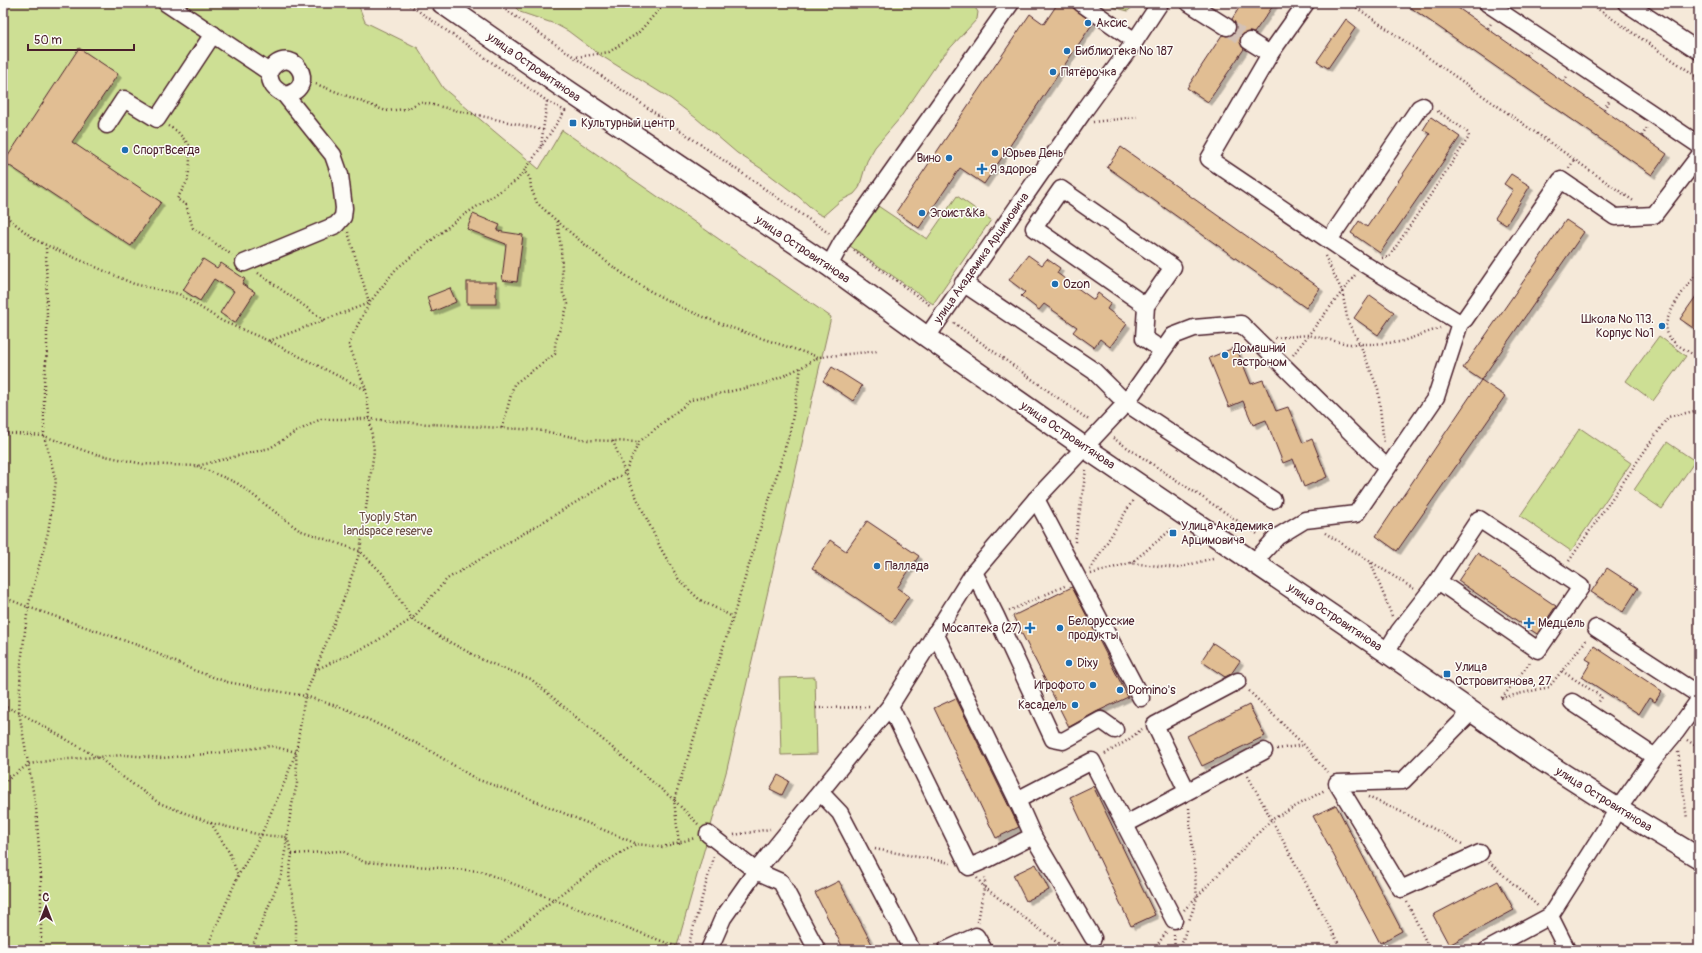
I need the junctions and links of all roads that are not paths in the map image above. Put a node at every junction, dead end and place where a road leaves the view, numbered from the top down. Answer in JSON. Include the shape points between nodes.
{"nodes":[{"id":1,"x":166,"y":3,"type":"edge"},
{"id":2,"x":442,"y":3,"type":"edge"},
{"id":3,"x":1011,"y":3,"type":"edge"},
{"id":4,"x":1081,"y":3,"type":"edge"},
{"id":5,"x":1160,"y":3,"type":"edge"},
{"id":6,"x":1189,"y":3,"type":"edge"},
{"id":7,"x":1306,"y":3,"type":"edge"},
{"id":8,"x":1487,"y":3,"type":"edge"},
{"id":9,"x":1626,"y":3,"type":"edge"},
{"id":10,"x":1227,"y":27,"type":"tunnel mouth"},
{"id":11,"x":213,"y":34,"type":"junction"},
{"id":12,"x":1135,"y":41,"type":"junction"},
{"id":13,"x":1249,"y":41,"type":"tunnel mouth"},
{"id":14,"x":1699,"y":51,"type":"edge"},
{"id":15,"x":1270,"y":54,"type":"junction"},
{"id":16,"x":269,"y":72,"type":"junction"},
{"id":17,"x":285,"y":94,"type":"junction"},
{"id":18,"x":1423,"y":106,"type":"road end"},
{"id":19,"x":107,"y":125,"type":"dead end"},
{"id":20,"x":1699,"y":145,"type":"edge"},
{"id":21,"x":1699,"y":156,"type":"edge"},
{"id":22,"x":1329,"y":240,"type":"junction"},
{"id":23,"x":244,"y":263,"type":"dead end"},
{"id":24,"x":829,"y":266,"type":"junction"},
{"id":25,"x":963,"y":283,"type":"junction"},
{"id":26,"x":1146,"y":306,"type":"junction"},
{"id":27,"x":1460,"y":323,"type":"junction"},
{"id":28,"x":927,"y":337,"type":"junction"},
{"id":29,"x":1162,"y":350,"type":"junction"},
{"id":30,"x":1126,"y":403,"type":"junction"},
{"id":31,"x":1084,"y":447,"type":"junction"},
{"id":32,"x":1387,"y":468,"type":"junction"},
{"id":33,"x":1036,"y":499,"type":"junction"},
{"id":34,"x":1273,"y":500,"type":"dead end"},
{"id":35,"x":1254,"y":562,"type":"junction"},
{"id":36,"x":974,"y":572,"type":"junction"},
{"id":37,"x":1438,"y":581,"type":"junction"},
{"id":38,"x":1596,"y":628,"type":"road end"},
{"id":39,"x":935,"y":633,"type":"junction"},
{"id":40,"x":1386,"y":652,"type":"junction"},
{"id":41,"x":1238,"y":681,"type":"road end"},
{"id":42,"x":1699,"y":695,"type":"edge"},
{"id":43,"x":1141,"y":698,"type":"dead end"},
{"id":44,"x":1699,"y":700,"type":"edge"},
{"id":45,"x":1572,"y":702,"type":"dead end"},
{"id":46,"x":890,"y":706,"type":"junction"},
{"id":47,"x":1472,"y":711,"type":"junction"},
{"id":48,"x":1115,"y":730,"type":"dead end"},
{"id":49,"x":1264,"y":751,"type":"road end"},
{"id":50,"x":1655,"y":757,"type":"junction"},
{"id":51,"x":1187,"y":791,"type":"junction"},
{"id":52,"x":821,"y":792,"type":"junction"},
{"id":53,"x":1017,"y":800,"type":"junction"},
{"id":54,"x":1618,"y":809,"type":"junction"},
{"id":55,"x":1126,"y":824,"type":"junction"},
{"id":56,"x":1033,"y":836,"type":"junction"},
{"id":57,"x":713,"y":837,"type":"road end"},
{"id":58,"x":1480,"y":853,"type":"road end"},
{"id":59,"x":1699,"y":858,"type":"edge"},
{"id":60,"x":756,"y":871,"type":"junction"},
{"id":61,"x":1550,"y":916,"type":"junction"},
{"id":62,"x":1174,"y":920,"type":"road end"},
{"id":63,"x":1093,"y":938,"type":"dead end"},
{"id":64,"x":709,"y":950,"type":"edge"},
{"id":65,"x":817,"y":950,"type":"edge"},
{"id":66,"x":912,"y":950,"type":"edge"},
{"id":67,"x":946,"y":950,"type":"edge"},
{"id":68,"x":984,"y":950,"type":"edge"},
{"id":69,"x":1487,"y":950,"type":"edge"},
{"id":70,"x":1567,"y":950,"type":"edge"}],
"edges":[{"from":1,"to":11,"type":"street"},
{"from":2,"to":24,"type":"main road","name":"улица Островитянова"},
{"from":3,"to":24,"type":"street","via":[[842,242]]},
{"from":4,"to":12,"type":"street"},
{"from":5,"to":12,"type":"street","name":"улица Академика Арцимовича"},
{"from":6,"to":10,"type":"street"},
{"from":7,"to":15,"type":"street"},
{"from":8,"to":20,"type":"street"},
{"from":9,"to":14,"type":"street"},
{"from":11,"to":16,"type":"street"},
{"from":11,"to":19,"type":"street","via":[[157,120],[124,99]]},
{"from":12,"to":25,"type":"street","name":"улица Академика Арцимовича"},
{"from":13,"to":15,"type":"street"},
{"from":15,"to":22,"type":"street","via":[[1209,159]]},
{"from":16,"to":17,"type":"street","via":[[270,82],[275,90]]},
{"from":16,"to":17,"type":"street","via":[[274,65],[282,61],[292,62],[299,67],[302,82],[298,89]]},
{"from":17,"to":23,"type":"street","via":[[333,155],[340,175],[343,217],[336,225]]},
{"from":18,"to":22,"type":"street"},
{"from":21,"to":27,"type":"street","via":[[1654,215],[1615,217],[1560,180]]},
{"from":22,"to":27,"type":"street","via":[[1370,260]]},
{"from":24,"to":28,"type":"main road","name":"улица Островитянова"},
{"from":25,"to":28,"type":"street","name":"улица Академика Арцимовича"},
{"from":25,"to":30,"type":"street","via":[[1094,371]]},
{"from":26,"to":26,"type":"street","via":[[1034,228],[1061,189],[1173,267]]},
{"from":26,"to":29,"type":"street","via":[[1144,338]]},
{"from":27,"to":32,"type":"street","via":[[1436,397]]},
{"from":28,"to":31,"type":"main road","name":"улица Островитянова"},
{"from":29,"to":30,"type":"street"},
{"from":29,"to":32,"type":"street","via":[[1172,336],[1194,328],[1241,324]]},
{"from":30,"to":31,"type":"street"},
{"from":30,"to":34,"type":"street"},
{"from":31,"to":33,"type":"street"},
{"from":31,"to":35,"type":"main road","name":"улица Островитянова"},
{"from":32,"to":35,"type":"street","via":[[1356,514],[1305,520],[1276,537]]},
{"from":33,"to":36,"type":"street"},
{"from":33,"to":43,"type":"street"},
{"from":35,"to":40,"type":"main road","name":"улица Островитянова"},
{"from":36,"to":39,"type":"street"},
{"from":36,"to":48,"type":"street","via":[[1053,739],[1063,741],[1101,720]]},
{"from":37,"to":37,"type":"street","via":[[1479,519],[1581,587],[1538,650]]},
{"from":37,"to":40,"type":"street"},
{"from":38,"to":42,"type":"street"},
{"from":39,"to":46,"type":"street"},
{"from":39,"to":53,"type":"street"},
{"from":40,"to":47,"type":"main road","name":"улица Островитянова"},
{"from":41,"to":51,"type":"street","via":[[1155,725]]},
{"from":44,"to":50,"type":"street"},
{"from":45,"to":50,"type":"street"},
{"from":46,"to":52,"type":"street"},
{"from":46,"to":56,"type":"street","via":[[969,867]]},
{"from":47,"to":54,"type":"main road","name":"улица Островитянова"},
{"from":47,"to":58,"type":"street","via":[[1403,780],[1337,783],[1401,889]]},
{"from":49,"to":51,"type":"street"},
{"from":50,"to":54,"type":"street"},
{"from":51,"to":55,"type":"street"},
{"from":52,"to":60,"type":"street"},
{"from":52,"to":66,"type":"street","via":[[840,813]]},
{"from":53,"to":55,"type":"street","via":[[1092,761]]},
{"from":53,"to":56,"type":"street"},
{"from":54,"to":59,"type":"main road","name":"улица Островитянова"},
{"from":54,"to":61,"type":"street"},
{"from":55,"to":62,"type":"street"},
{"from":56,"to":63,"type":"street"},
{"from":57,"to":60,"type":"street"},
{"from":60,"to":64,"type":"street","via":[[723,918]]},
{"from":60,"to":65,"type":"street","via":[[781,882]]},
{"from":61,"to":69,"type":"street"},
{"from":61,"to":70,"type":"street"},
{"from":67,"to":68,"type":"street","via":[[976,936]]}]}
